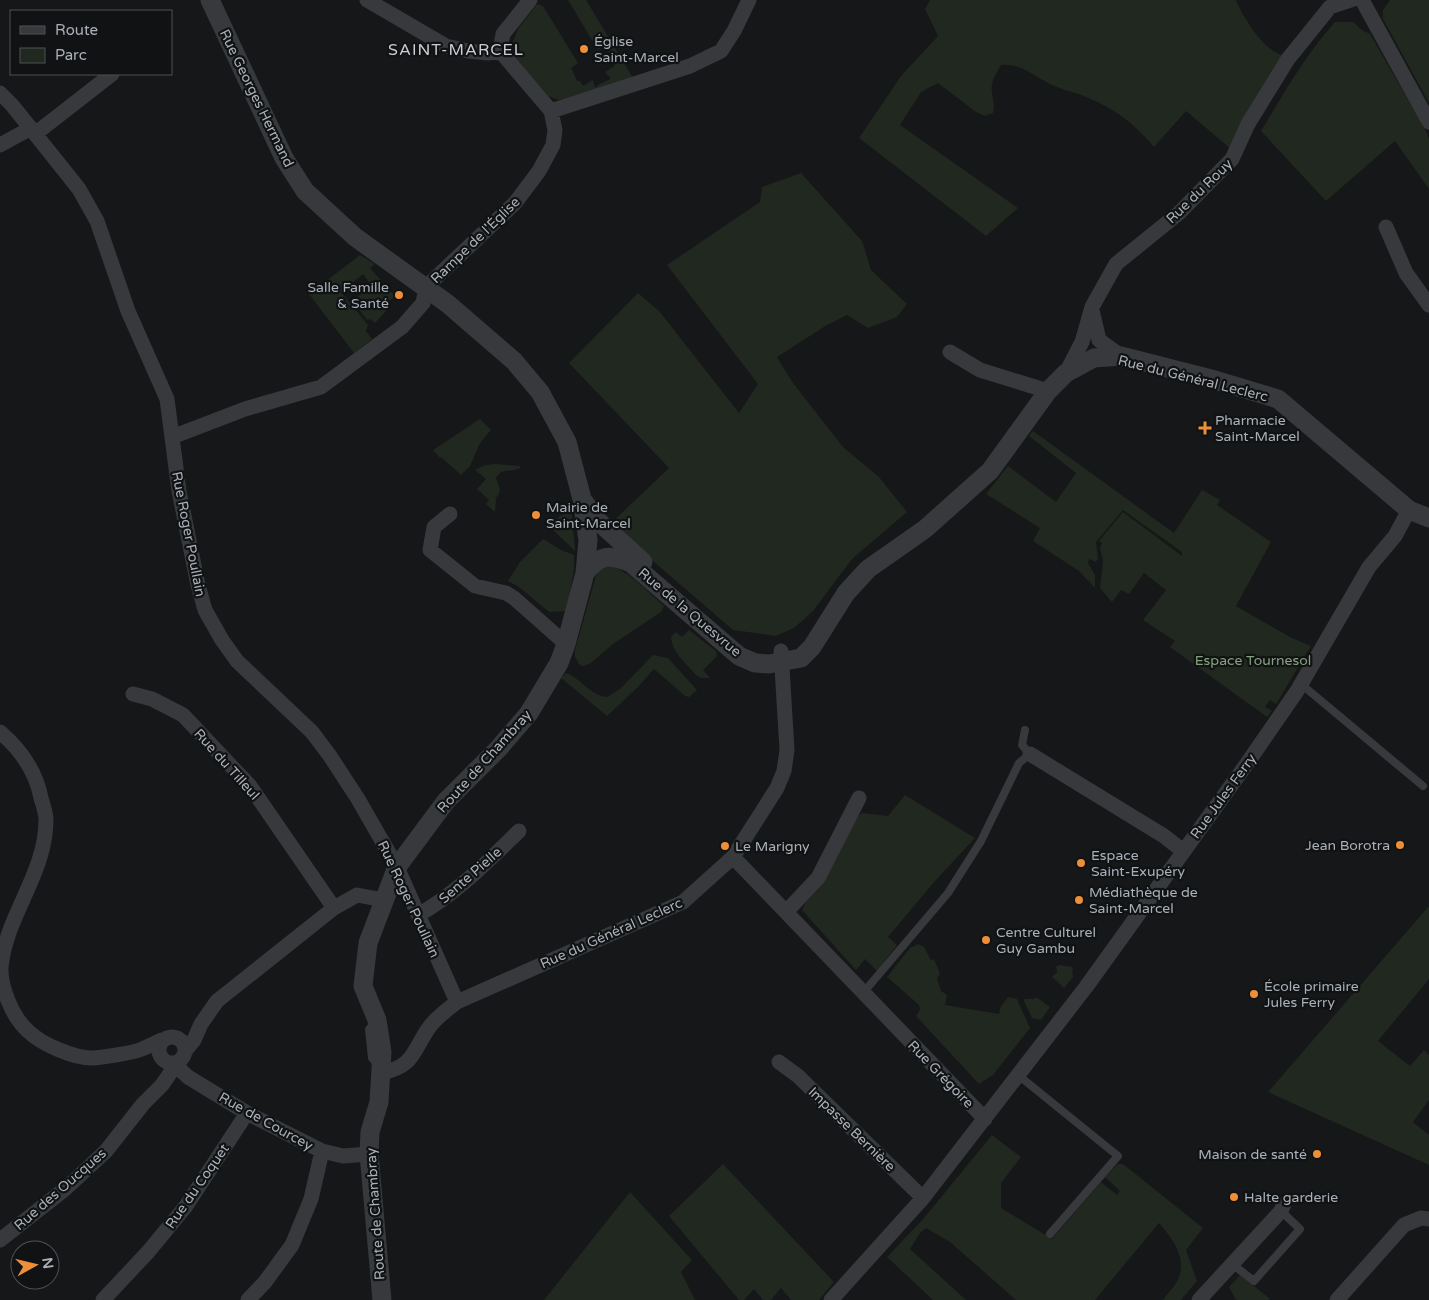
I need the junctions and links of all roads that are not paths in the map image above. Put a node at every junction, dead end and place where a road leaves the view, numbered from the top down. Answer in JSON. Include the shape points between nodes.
{"nodes":[{"id":1,"x":210,"y":0,"type":"edge"},
{"id":2,"x":367,"y":0,"type":"edge"},
{"id":3,"x":530,"y":0,"type":"edge"},
{"id":4,"x":749,"y":0,"type":"edge"},
{"id":5,"x":1351,"y":0,"type":"edge"},
{"id":6,"x":1362,"y":0,"type":"edge"},
{"id":7,"x":500,"y":51,"type":"junction"},
{"id":8,"x":111,"y":75,"type":"edge"},
{"id":9,"x":0,"y":94,"type":"edge"},
{"id":10,"x":551,"y":112,"type":"junction"},
{"id":11,"x":1429,"y":122,"type":"edge"},
{"id":12,"x":33,"y":131,"type":"junction"},
{"id":13,"x":0,"y":145,"type":"edge"},
{"id":14,"x":1386,"y":227,"type":"dead end"},
{"id":15,"x":426,"y":287,"type":"junction"},
{"id":16,"x":1429,"y":305,"type":"edge"},
{"id":17,"x":1092,"y":307,"type":"junction"},
{"id":18,"x":950,"y":352,"type":"dead end"},
{"id":19,"x":1121,"y":356,"type":"junction"},
{"id":20,"x":1066,"y":373,"type":"junction"},
{"id":21,"x":1048,"y":391,"type":"junction"},
{"id":22,"x":172,"y":437,"type":"junction"},
{"id":23,"x":582,"y":499,"type":"junction"},
{"id":24,"x":1409,"y":510,"type":"junction"},
{"id":25,"x":450,"y":514,"type":"dead end"},
{"id":26,"x":1429,"y":518,"type":"edge"},
{"id":27,"x":588,"y":540,"type":"junction"},
{"id":28,"x":617,"y":540,"type":"junction"},
{"id":29,"x":585,"y":573,"type":"junction"},
{"id":30,"x":817,"y":637,"type":"joint"},
{"id":31,"x":566,"y":644,"type":"junction"},
{"id":32,"x":782,"y":657,"type":"junction"},
{"id":33,"x":1301,"y":684,"type":"junction"},
{"id":34,"x":133,"y":694,"type":"dead end"},
{"id":35,"x":1025,"y":730,"type":"dead end"},
{"id":36,"x":0,"y":732,"type":"edge"},
{"id":37,"x":1030,"y":754,"type":"junction"},
{"id":38,"x":1423,"y":786,"type":"dead end"},
{"id":39,"x":859,"y":798,"type":"dead end"},
{"id":40,"x":519,"y":831,"type":"dead end"},
{"id":41,"x":1183,"y":851,"type":"junction"},
{"id":42,"x":733,"y":857,"type":"junction"},
{"id":43,"x":397,"y":867,"type":"junction"},
{"id":44,"x":384,"y":900,"type":"junction"},
{"id":45,"x":334,"y":908,"type":"junction"},
{"id":46,"x":786,"y":912,"type":"junction"},
{"id":47,"x":418,"y":915,"type":"junction"},
{"id":48,"x":863,"y":993,"type":"junction"},
{"id":49,"x":457,"y":1002,"type":"junction"},
{"id":50,"x":201,"y":1024,"type":"junction"},
{"id":51,"x":169,"y":1052,"type":"junction"},
{"id":52,"x":779,"y":1062,"type":"dead end"},
{"id":53,"x":381,"y":1070,"type":"junction"},
{"id":54,"x":1018,"y":1075,"type":"junction"},
{"id":55,"x":247,"y":1113,"type":"junction"},
{"id":56,"x":985,"y":1119,"type":"junction"},
{"id":57,"x":322,"y":1152,"type":"junction"},
{"id":58,"x":369,"y":1154,"type":"junction"},
{"id":59,"x":923,"y":1198,"type":"junction"},
{"id":60,"x":1282,"y":1208,"type":"joint"},
{"id":61,"x":1429,"y":1219,"type":"edge"},
{"id":62,"x":1050,"y":1234,"type":"dead end"},
{"id":63,"x":0,"y":1240,"type":"edge"},
{"id":64,"x":1232,"y":1264,"type":"junction"},
{"id":65,"x":103,"y":1300,"type":"edge"},
{"id":66,"x":248,"y":1300,"type":"edge"},
{"id":67,"x":382,"y":1300,"type":"edge"},
{"id":68,"x":831,"y":1300,"type":"edge"},
{"id":69,"x":1200,"y":1300,"type":"edge"},
{"id":70,"x":1337,"y":1300,"type":"edge"}],
"edges":[{"from":1,"to":15,"type":"street","name":"Rue Georges Hermand","via":[[284,158],[305,191],[355,237]]},
{"from":2,"to":7,"type":"street","via":[[446,46],[488,53]]},
{"from":3,"to":7,"type":"street","via":[[503,34]]},
{"from":4,"to":10,"type":"street","via":[[721,51],[690,66]]},
{"from":5,"to":17,"type":"street","name":"Rue du Rouy","via":[[1330,7],[1288,59],[1248,124],[1232,159],[1179,212],[1116,264]]},
{"from":6,"to":11,"type":"street"},
{"from":7,"to":10,"type":"street"},
{"from":8,"to":12,"type":"street"},
{"from":9,"to":12,"type":"street","name":"Rue Roger Poullain"},
{"from":10,"to":15,"type":"street","name":"Rampe de l'Église","via":[[556,130],[553,145],[539,170],[515,203]]},
{"from":12,"to":13,"type":"street"},
{"from":12,"to":22,"type":"street","name":"Rue Roger Poullain","via":[[79,189],[97,221],[128,311],[167,399]]},
{"from":14,"to":16,"type":"street","via":[[1406,274]]},
{"from":15,"to":22,"type":"street","via":[[423,303],[402,327],[321,387],[245,408]]},
{"from":15,"to":23,"type":"street","name":"Rue Georges Hermand","via":[[514,361],[540,392],[568,442]]},
{"from":17,"to":19,"type":"street","via":[[1099,340]]},
{"from":17,"to":20,"type":"street","name":"Rue du Rouy","via":[[1082,342]]},
{"from":18,"to":21,"type":"street","via":[[980,370]]},
{"from":19,"to":20,"type":"street","name":"Rue du Général Leclerc","via":[[1094,358]]},
{"from":19,"to":24,"type":"street","name":"Rue du Général Leclerc","via":[[1278,400]]},
{"from":20,"to":21,"type":"street","name":"Rue du Général Leclerc"},
{"from":21,"to":30,"type":"street","name":"Rue du Général Leclerc","via":[[990,472],[925,529],[868,569],[846,593]]},
{"from":22,"to":43,"type":"street","name":"Rue Roger Poullain","via":[[179,491],[205,610],[238,662],[312,732],[330,756]]},
{"from":23,"to":27,"type":"street","name":"Route de Chambray"},
{"from":23,"to":28,"type":"street","name":"Rue de la Quesvrue"},
{"from":24,"to":26,"type":"street","name":"Rue du Général Leclerc"},
{"from":24,"to":33,"type":"street","name":"Rue Jules Ferry","via":[[1395,536],[1369,566]]},
{"from":25,"to":31,"type":"street","via":[[434,527],[430,550],[475,586],[514,598]]},
{"from":27,"to":28,"type":"street","via":[[605,537]]},
{"from":27,"to":29,"type":"street","name":"Route de Chambray"},
{"from":28,"to":32,"type":"street","name":"Rue de la Quesvrue","via":[[740,643],[757,652]]},
{"from":29,"to":31,"type":"street","name":"Route de Chambray"},
{"from":29,"to":32,"type":"street","name":"Rue de la Quesvrue","via":[[602,557],[631,563],[739,656],[755,663],[769,664]]},
{"from":30,"to":32,"type":"street","name":"Rue de la Quesvrue"},
{"from":31,"to":43,"type":"street","name":"Route de Chambray","via":[[559,663],[529,714],[446,801]]},
{"from":32,"to":42,"type":"street","name":"Rue du Général Leclerc","via":[[787,750],[784,771],[777,788]]},
{"from":33,"to":38,"type":"lane"},
{"from":33,"to":41,"type":"street","name":"Rue Jules Ferry"},
{"from":34,"to":45,"type":"street","name":"Rue du Tilleul","via":[[152,699],[183,715],[250,786]]},
{"from":35,"to":37,"type":"lane","via":[[1022,745]]},
{"from":36,"to":51,"type":"street","via":[[25,759],[39,786],[46,818],[44,848],[5,942],[0,969],[4,992],[13,1011],[28,1031],[48,1044],[81,1057],[94,1058],[142,1049],[149,1044]]},
{"from":37,"to":41,"type":"street"},
{"from":37,"to":48,"type":"lane","via":[[1019,763],[981,841],[948,893]]},
{"from":39,"to":46,"type":"street","via":[[818,878]]},
{"from":40,"to":47,"type":"street","name":"Sente Pielle","via":[[475,874]]},
{"from":41,"to":54,"type":"street","name":"Rue Jules Ferry","via":[[1086,987]]},
{"from":42,"to":46,"type":"street","name":"Rue Grégoire"},
{"from":42,"to":49,"type":"street","name":"Rue du Général Leclerc","via":[[684,902]]},
{"from":43,"to":44,"type":"street","name":"Route de Chambray"},
{"from":43,"to":47,"type":"street","name":"Rue Roger Poullain"},
{"from":44,"to":45,"type":"street","name":"Rue des Oucques","via":[[356,895]]},
{"from":44,"to":53,"type":"street","name":"Route de Chambray","via":[[368,943],[363,986],[378,1029]]},
{"from":45,"to":50,"type":"street","name":"Rue des Oucques","via":[[217,1001]]},
{"from":46,"to":48,"type":"street","name":"Rue Grégoire"},
{"from":47,"to":49,"type":"street","name":"Rue Roger Poullain"},
{"from":48,"to":56,"type":"street","name":"Rue Grégoire"},
{"from":49,"to":53,"type":"street","name":"Rue du Général Leclerc","via":[[437,1018],[402,1067]]},
{"from":50,"to":51,"type":"street","name":"Rue des Oucques"},
{"from":50,"to":51,"type":"street","name":"Rue des Oucques","via":[[185,1051],[183,1043]]},
{"from":51,"to":55,"type":"street","name":"Rue de Courcey","via":[[188,1077]]},
{"from":51,"to":63,"type":"street","name":"Rue des Oucques","via":[[162,1085],[106,1151]]},
{"from":52,"to":59,"type":"street","name":"Impasse Bernière","via":[[798,1076]]},
{"from":53,"to":58,"type":"street","name":"Route de Chambray","via":[[379,1102],[370,1132]]},
{"from":54,"to":56,"type":"street","name":"Rue Jules Ferry"},
{"from":54,"to":62,"type":"lane","via":[[1118,1156]]},
{"from":55,"to":57,"type":"street","name":"Rue de Courcey"},
{"from":55,"to":65,"type":"street","name":"Rue du Coquet","via":[[186,1206]]},
{"from":56,"to":59,"type":"street","name":"Rue Grégoire"},
{"from":57,"to":58,"type":"street","name":"Rue de Courcey","via":[[343,1156]]},
{"from":57,"to":66,"type":"street","via":[[311,1199],[292,1245]]},
{"from":58,"to":67,"type":"street","name":"Route de Chambray"},
{"from":59,"to":68,"type":"street","name":"Rue Grégoire"},
{"from":60,"to":64,"type":"street"},
{"from":60,"to":64,"type":"lane","via":[[1300,1229],[1254,1281]]},
{"from":61,"to":70,"type":"street","via":[[1421,1218],[1404,1225]]},
{"from":64,"to":69,"type":"street"}]}
